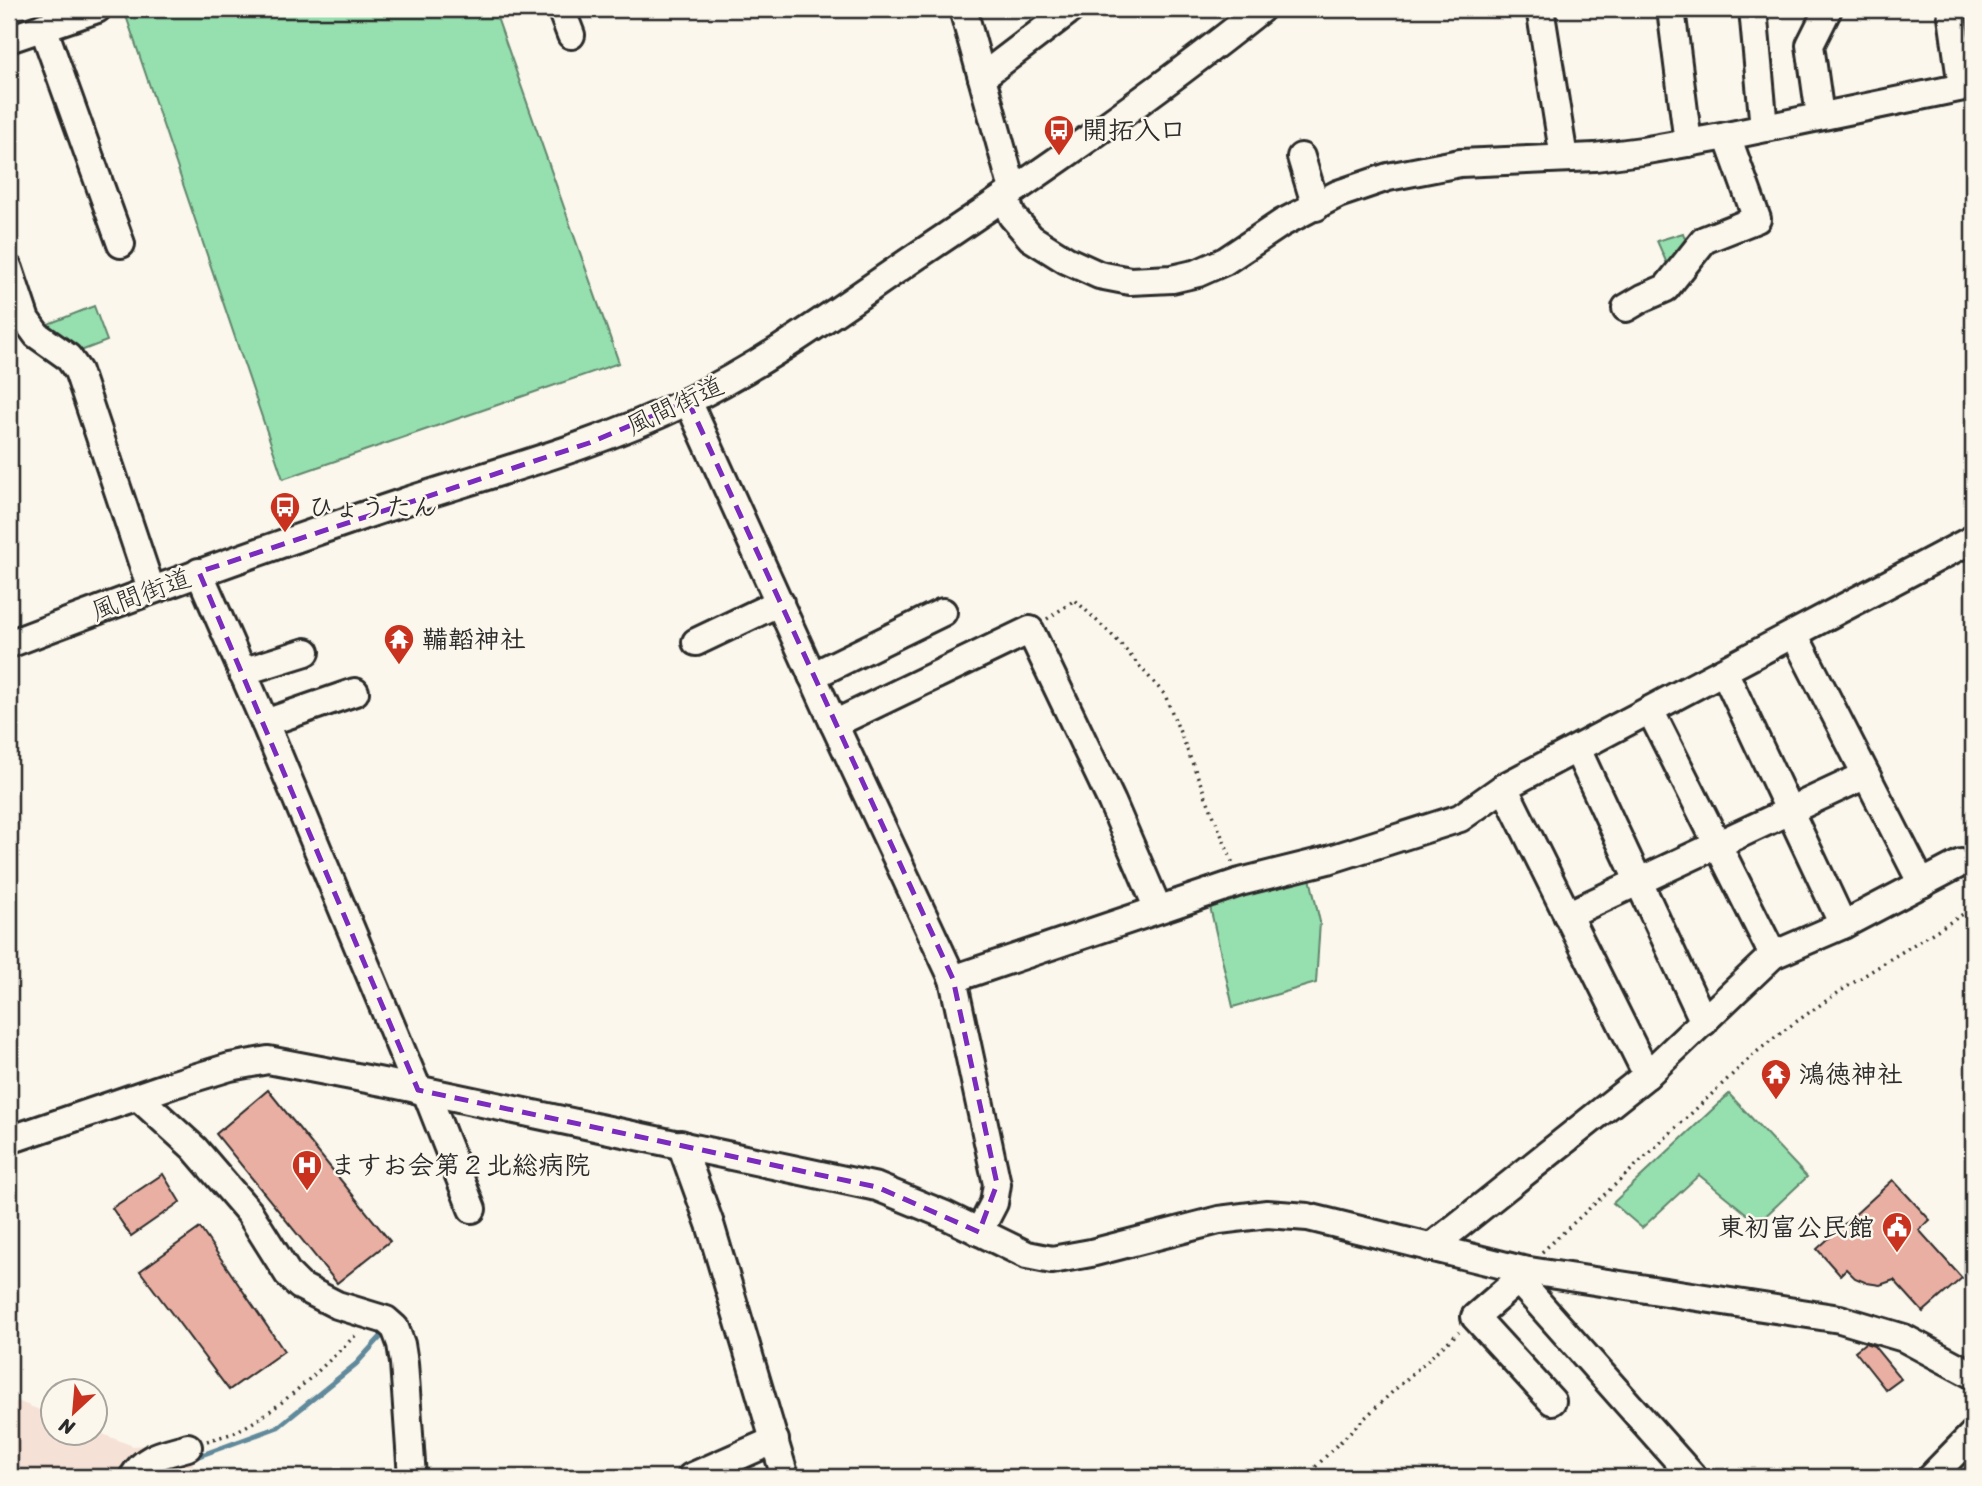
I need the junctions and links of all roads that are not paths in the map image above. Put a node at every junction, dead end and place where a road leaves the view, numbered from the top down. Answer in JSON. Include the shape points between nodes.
{"nodes":[{"id":1,"x":97,"y":9,"type":"edge"},
{"id":2,"x":561,"y":9,"type":"edge"},
{"id":3,"x":963,"y":9,"type":"edge"},
{"id":4,"x":1071,"y":9,"type":"edge"},
{"id":5,"x":1261,"y":9,"type":"edge"},
{"id":6,"x":1671,"y":9,"type":"edge"},
{"id":7,"x":1753,"y":9,"type":"edge"},
{"id":8,"x":1828,"y":9,"type":"edge"},
{"id":9,"x":1951,"y":9,"type":"edge"},
{"id":10,"x":1541,"y":14,"type":"dead end"},
{"id":11,"x":43,"y":27,"type":"junction"},
{"id":12,"x":571,"y":35,"type":"dead end"},
{"id":13,"x":9,"y":39,"type":"edge"},
{"id":14,"x":982,"y":77,"type":"junction"},
{"id":15,"x":1968,"y":86,"type":"edge"},
{"id":16,"x":1820,"y":116,"type":"junction"},
{"id":17,"x":1764,"y":128,"type":"junction"},
{"id":18,"x":1727,"y":136,"type":"junction"},
{"id":19,"x":1688,"y":143,"type":"junction"},
{"id":20,"x":1301,"y":157,"type":"dead end"},
{"id":21,"x":1564,"y":158,"type":"junction"},
{"id":22,"x":1011,"y":193,"type":"junction"},
{"id":23,"x":1316,"y":207,"type":"junction"},
{"id":24,"x":121,"y":244,"type":"dead end"},
{"id":25,"x":9,"y":269,"type":"edge"},
{"id":26,"x":1626,"y":308,"type":"dead end"},
{"id":27,"x":688,"y":401,"type":"junction"},
{"id":28,"x":1973,"y":539,"type":"edge"},
{"id":29,"x":199,"y":572,"type":"junction"},
{"id":30,"x":151,"y":589,"type":"junction"},
{"id":31,"x":779,"y":602,"type":"junction"},
{"id":32,"x":943,"y":612,"type":"dead end"},
{"id":33,"x":1794,"y":634,"type":"junction"},
{"id":34,"x":696,"y":642,"type":"dead end"},
{"id":35,"x":9,"y":644,"type":"edge"},
{"id":36,"x":306,"y":652,"type":"dead end"},
{"id":37,"x":1724,"y":671,"type":"junction"},
{"id":38,"x":242,"y":672,"type":"junction"},
{"id":39,"x":812,"y":676,"type":"junction"},
{"id":40,"x":355,"y":692,"type":"dead end"},
{"id":41,"x":1650,"y":710,"type":"junction"},
{"id":42,"x":265,"y":723,"type":"junction"},
{"id":43,"x":834,"y":724,"type":"junction"},
{"id":44,"x":1577,"y":749,"type":"junction"},
{"id":45,"x":1866,"y":775,"type":"junction"},
{"id":46,"x":1504,"y":788,"type":"junction"},
{"id":47,"x":1789,"y":811,"type":"junction"},
{"id":48,"x":1717,"y":844,"type":"junction"},
{"id":49,"x":1961,"y":863,"type":"dead end"},
{"id":50,"x":1639,"y":881,"type":"junction"},
{"id":51,"x":1922,"y":884,"type":"junction"},
{"id":52,"x":1158,"y":909,"type":"junction"},
{"id":53,"x":1567,"y":915,"type":"junction"},
{"id":54,"x":1843,"y":925,"type":"junction"},
{"id":55,"x":1773,"y":955,"type":"junction"},
{"id":56,"x":953,"y":979,"type":"junction"},
{"id":57,"x":1704,"y":1022,"type":"junction"},
{"id":58,"x":1647,"y":1074,"type":"junction"},
{"id":59,"x":422,"y":1091,"type":"junction"},
{"id":60,"x":138,"y":1097,"type":"junction"},
{"id":61,"x":9,"y":1140,"type":"edge"},
{"id":62,"x":681,"y":1144,"type":"junction"},
{"id":63,"x":472,"y":1209,"type":"dead end"},
{"id":64,"x":979,"y":1232,"type":"junction"},
{"id":65,"x":1430,"y":1248,"type":"junction"},
{"id":66,"x":1520,"y":1275,"type":"junction"},
{"id":67,"x":1973,"y":1375,"type":"edge"},
{"id":68,"x":1552,"y":1401,"type":"dead end"},
{"id":69,"x":1973,"y":1434,"type":"edge"},
{"id":70,"x":775,"y":1440,"type":"junction"},
{"id":71,"x":188,"y":1447,"type":"road end"},
{"id":72,"x":134,"y":1477,"type":"edge"},
{"id":73,"x":412,"y":1477,"type":"edge"},
{"id":74,"x":691,"y":1477,"type":"edge"},
{"id":75,"x":785,"y":1477,"type":"edge"},
{"id":76,"x":1693,"y":1477,"type":"edge"},
{"id":77,"x":1931,"y":1477,"type":"edge"}],
"edges":[{"from":1,"to":11,"type":"street"},
{"from":2,"to":12,"type":"street"},
{"from":3,"to":14,"type":"street"},
{"from":4,"to":14,"type":"street"},
{"from":5,"to":22,"type":"street","name":"風間街道"},
{"from":6,"to":19,"type":"street"},
{"from":7,"to":17,"type":"street"},
{"from":8,"to":16,"type":"street","via":[[1810,45]]},
{"from":9,"to":15,"type":"street"},
{"from":10,"to":21,"type":"street"},
{"from":11,"to":13,"type":"street"},
{"from":11,"to":24,"type":"street"},
{"from":14,"to":22,"type":"street"},
{"from":15,"to":16,"type":"street"},
{"from":16,"to":17,"type":"street"},
{"from":17,"to":18,"type":"street"},
{"from":18,"to":19,"type":"street"},
{"from":18,"to":26,"type":"street","via":[[1757,219],[1704,240],[1665,288]]},
{"from":19,"to":21,"type":"street"},
{"from":20,"to":23,"type":"street"},
{"from":21,"to":23,"type":"street","via":[[1460,163],[1388,177],[1338,194]]},
{"from":22,"to":23,"type":"street","via":[[1012,216],[1031,238],[1099,275],[1130,281],[1198,273]]},
{"from":22,"to":27,"type":"street","name":"風間街道","via":[[802,336]]},
{"from":25,"to":30,"type":"street","via":[[26,320],[78,371]]},
{"from":27,"to":29,"type":"street","name":"風間街道","via":[[589,443]]},
{"from":27,"to":31,"type":"street"},
{"from":28,"to":33,"type":"street"},
{"from":29,"to":30,"type":"street","name":"風間街道"},
{"from":29,"to":38,"type":"street"},
{"from":30,"to":35,"type":"street","name":"風間街道"},
{"from":31,"to":34,"type":"street"},
{"from":31,"to":39,"type":"street"},
{"from":32,"to":39,"type":"street"},
{"from":33,"to":37,"type":"street"},
{"from":33,"to":45,"type":"street"},
{"from":36,"to":38,"type":"street"},
{"from":37,"to":41,"type":"street"},
{"from":37,"to":47,"type":"street"},
{"from":38,"to":42,"type":"street"},
{"from":39,"to":43,"type":"street"},
{"from":40,"to":42,"type":"street"},
{"from":41,"to":44,"type":"street"},
{"from":41,"to":48,"type":"street"},
{"from":42,"to":59,"type":"street"},
{"from":43,"to":52,"type":"street","via":[[1030,630]]},
{"from":43,"to":56,"type":"street"},
{"from":44,"to":46,"type":"street"},
{"from":44,"to":50,"type":"street"},
{"from":45,"to":47,"type":"street"},
{"from":45,"to":51,"type":"street"},
{"from":46,"to":52,"type":"street","via":[[1460,818]]},
{"from":46,"to":53,"type":"street"},
{"from":47,"to":48,"type":"street"},
{"from":47,"to":54,"type":"street"},
{"from":48,"to":50,"type":"street"},
{"from":48,"to":55,"type":"street"},
{"from":49,"to":51,"type":"street"},
{"from":50,"to":53,"type":"street"},
{"from":50,"to":57,"type":"street"},
{"from":51,"to":54,"type":"street"},
{"from":52,"to":56,"type":"street"},
{"from":53,"to":58,"type":"street"},
{"from":54,"to":55,"type":"street"},
{"from":55,"to":57,"type":"street"},
{"from":56,"to":64,"type":"street","via":[[997,1184],[994,1203]]},
{"from":57,"to":58,"type":"street"},
{"from":58,"to":65,"type":"street"},
{"from":59,"to":60,"type":"street","via":[[268,1060],[230,1067]]},
{"from":59,"to":62,"type":"street"},
{"from":59,"to":63,"type":"street"},
{"from":60,"to":61,"type":"street"},
{"from":60,"to":73,"type":"street","via":[[194,1148],[249,1212],[300,1286],[337,1305],[386,1320],[395,1328],[401,1344]]},
{"from":62,"to":64,"type":"street","via":[[877,1187]]},
{"from":62,"to":70,"type":"street"},
{"from":64,"to":65,"type":"street","via":[[1027,1255],[1052,1259],[1219,1220],[1267,1214],[1308,1217]]},
{"from":65,"to":66,"type":"street"},
{"from":66,"to":67,"type":"street","via":[[1840,1319],[1904,1338]]},
{"from":66,"to":68,"type":"street","via":[[1475,1317]]},
{"from":66,"to":76,"type":"street"},
{"from":69,"to":77,"type":"street"},
{"from":70,"to":74,"type":"street"},
{"from":70,"to":75,"type":"street"},
{"from":71,"to":72,"type":"street","via":[[150,1458]]}]}
